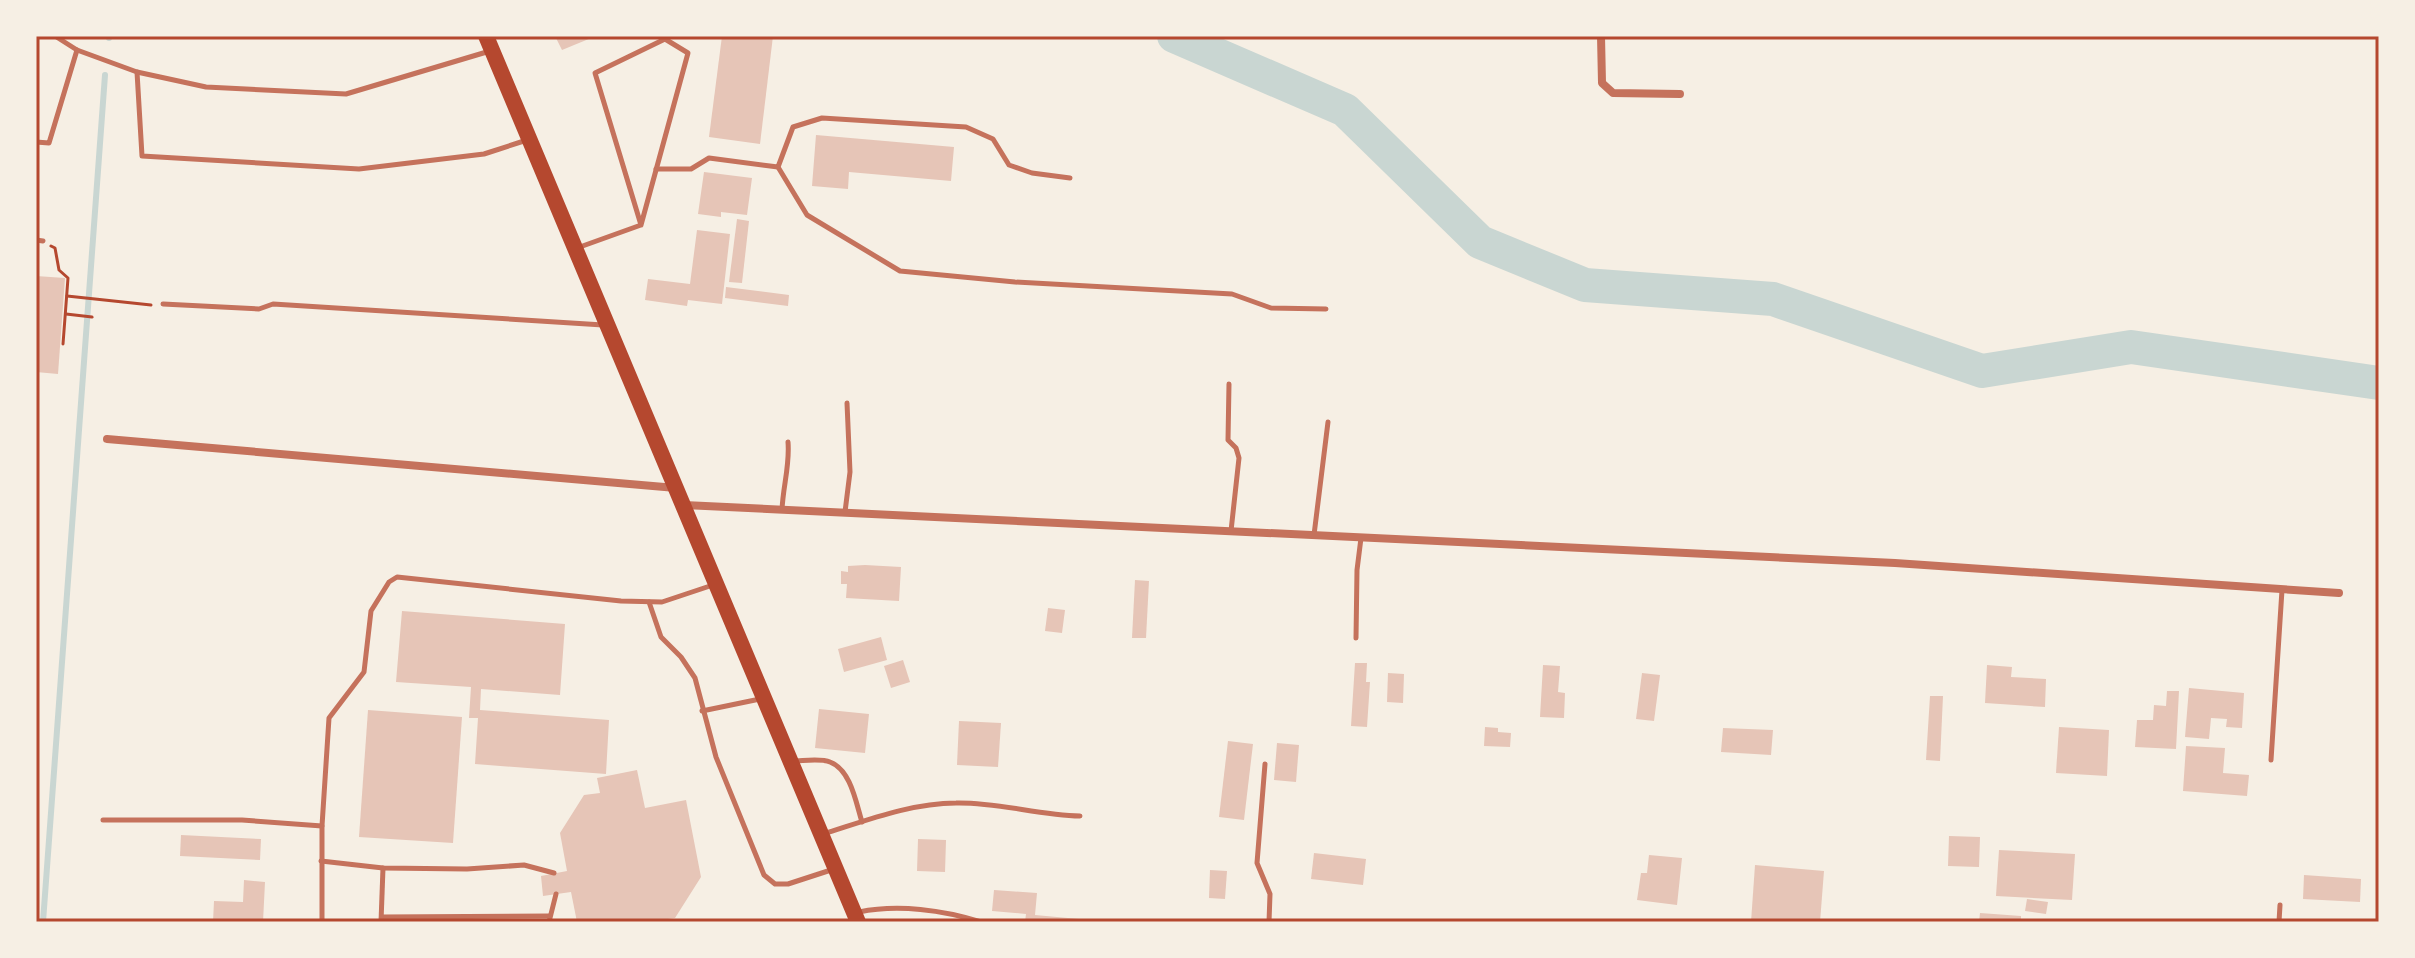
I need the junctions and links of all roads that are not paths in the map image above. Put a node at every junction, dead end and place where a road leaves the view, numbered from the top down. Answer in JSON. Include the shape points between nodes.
{"nodes":[{"id":1,"x":55,"y":36,"type":"edge"},
{"id":2,"x":1601,"y":36,"type":"edge"},
{"id":3,"x":489,"y":44,"type":"edge"},
{"id":4,"x":77,"y":50,"type":"junction"},
{"id":5,"x":137,"y":72,"type":"junction"},
{"id":6,"x":1680,"y":94,"type":"dead end"},
{"id":7,"x":531,"y":139,"type":"junction"},
{"id":8,"x":36,"y":142,"type":"edge"},
{"id":9,"x":778,"y":167,"type":"junction"},
{"id":10,"x":656,"y":169,"type":"junction"},
{"id":11,"x":1070,"y":178,"type":"dead end"},
{"id":12,"x":641,"y":225,"type":"junction"},
{"id":13,"x":576,"y":248,"type":"junction"},
{"id":14,"x":163,"y":304,"type":"road end"},
{"id":15,"x":1326,"y":309,"type":"dead end"},
{"id":16,"x":608,"y":325,"type":"junction"},
{"id":17,"x":1229,"y":384,"type":"dead end"},
{"id":18,"x":847,"y":403,"type":"dead end"},
{"id":19,"x":1328,"y":422,"type":"dead end"},
{"id":20,"x":107,"y":439,"type":"dead end"},
{"id":21,"x":788,"y":442,"type":"dead end"},
{"id":22,"x":678,"y":488,"type":"junction"},
{"id":23,"x":684,"y":505,"type":"junction"},
{"id":24,"x":782,"y":510,"type":"junction"},
{"id":25,"x":845,"y":513,"type":"junction"},
{"id":26,"x":1231,"y":532,"type":"junction"},
{"id":27,"x":1313,"y":536,"type":"junction"},
{"id":28,"x":1361,"y":538,"type":"junction"},
{"id":29,"x":717,"y":583,"type":"junction"},
{"id":30,"x":2282,"y":590,"type":"junction"},
{"id":31,"x":2339,"y":593,"type":"dead end"},
{"id":32,"x":649,"y":602,"type":"junction"},
{"id":33,"x":1356,"y":638,"type":"dead end"},
{"id":34,"x":765,"y":698,"type":"junction"},
{"id":35,"x":702,"y":711,"type":"junction"},
{"id":36,"x":2271,"y":760,"type":"dead end"},
{"id":37,"x":791,"y":761,"type":"junction"},
{"id":38,"x":1265,"y":764,"type":"dead end"},
{"id":39,"x":1080,"y":816,"type":"dead end"},
{"id":40,"x":103,"y":820,"type":"dead end"},
{"id":41,"x":862,"y":822,"type":"junction"},
{"id":42,"x":322,"y":826,"type":"junction"},
{"id":43,"x":822,"y":834,"type":"junction"},
{"id":44,"x":321,"y":861,"type":"junction"},
{"id":45,"x":383,"y":868,"type":"junction"},
{"id":46,"x":836,"y":868,"type":"junction"},
{"id":47,"x":554,"y":873,"type":"dead end"},
{"id":48,"x":556,"y":894,"type":"dead end"},
{"id":49,"x":2280,"y":905,"type":"dead end"},
{"id":50,"x":856,"y":918,"type":"edge"},
{"id":51,"x":549,"y":919,"type":"edge"},
{"id":52,"x":382,"y":920,"type":"edge"},
{"id":53,"x":322,"y":922,"type":"edge"},
{"id":54,"x":981,"y":922,"type":"edge"},
{"id":55,"x":1269,"y":922,"type":"edge"},
{"id":56,"x":2279,"y":922,"type":"edge"}],
"edges":[{"from":1,"to":4,"type":"lane"},
{"from":2,"to":6,"type":"street","via":[[1602,83],[1613,93]]},
{"from":3,"to":5,"type":"lane","via":[[346,94],[206,87]]},
{"from":3,"to":7,"type":"main road"},
{"from":4,"to":5,"type":"lane"},
{"from":4,"to":8,"type":"lane","via":[[49,143]]},
{"from":5,"to":7,"type":"lane","via":[[142,156],[359,169],[484,154]]},
{"from":7,"to":13,"type":"main road"},
{"from":9,"to":10,"type":"lane","via":[[709,158],[691,169]]},
{"from":9,"to":11,"type":"lane","via":[[793,127],[822,118],[966,127],[993,139],[1009,165]]},
{"from":9,"to":15,"type":"lane","via":[[807,215],[900,271],[1232,294],[1271,308]]},
{"from":10,"to":12,"type":"lane"},
{"from":10,"to":12,"type":"lane","via":[[688,53],[665,39],[595,73]]},
{"from":12,"to":13,"type":"lane"},
{"from":13,"to":16,"type":"main road"},
{"from":14,"to":16,"type":"lane","via":[[259,309],[273,304]]},
{"from":16,"to":22,"type":"main road"},
{"from":17,"to":26,"type":"lane","via":[[1228,440],[1239,458]]},
{"from":18,"to":25,"type":"lane","via":[[850,472]]},
{"from":19,"to":27,"type":"lane"},
{"from":20,"to":22,"type":"street"},
{"from":21,"to":24,"type":"lane"},
{"from":22,"to":23,"type":"main road"},
{"from":23,"to":24,"type":"street"},
{"from":23,"to":29,"type":"main road"},
{"from":24,"to":25,"type":"street"},
{"from":25,"to":26,"type":"street"},
{"from":26,"to":27,"type":"street"},
{"from":27,"to":28,"type":"street"},
{"from":28,"to":30,"type":"street","via":[[1895,563]]},
{"from":28,"to":33,"type":"lane"},
{"from":29,"to":32,"type":"lane"},
{"from":29,"to":34,"type":"main road"},
{"from":30,"to":31,"type":"street"},
{"from":30,"to":36,"type":"lane"},
{"from":32,"to":35,"type":"lane","via":[[661,637],[695,678]]},
{"from":32,"to":42,"type":"lane","via":[[397,577],[389,582],[371,611],[364,672],[329,718]]},
{"from":34,"to":35,"type":"lane"},
{"from":34,"to":37,"type":"main road"},
{"from":35,"to":46,"type":"lane","via":[[764,875],[775,884],[788,884]]},
{"from":37,"to":41,"type":"lane","via":[[829,761],[842,770]]},
{"from":37,"to":43,"type":"main road"},
{"from":38,"to":55,"type":"lane","via":[[1257,863],[1270,894]]},
{"from":39,"to":41,"type":"lane","via":[[956,803]]},
{"from":40,"to":42,"type":"lane"},
{"from":41,"to":43,"type":"lane"},
{"from":42,"to":44,"type":"lane"},
{"from":43,"to":46,"type":"main road"},
{"from":44,"to":45,"type":"lane"},
{"from":44,"to":53,"type":"lane"},
{"from":45,"to":47,"type":"lane","via":[[524,865]]},
{"from":45,"to":52,"type":"lane"},
{"from":46,"to":50,"type":"main road"},
{"from":48,"to":51,"type":"lane"},
{"from":49,"to":56,"type":"lane"},
{"from":50,"to":54,"type":"lane","via":[[884,907]]},
{"from":51,"to":52,"type":"lane"}]}
